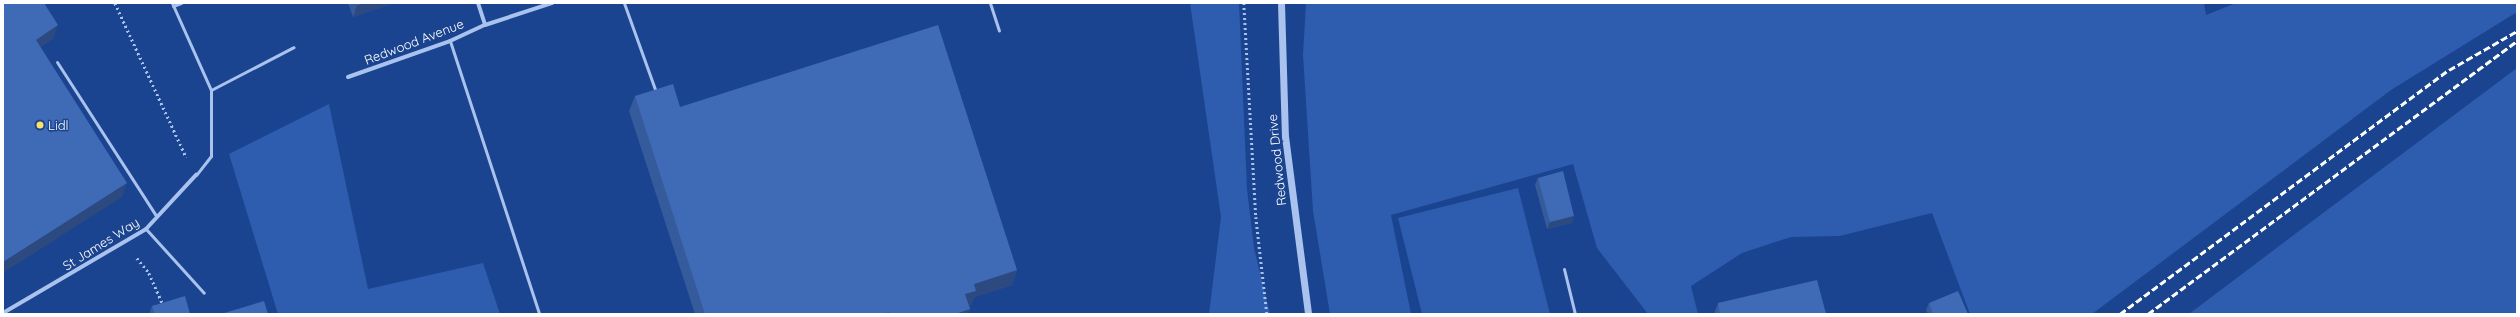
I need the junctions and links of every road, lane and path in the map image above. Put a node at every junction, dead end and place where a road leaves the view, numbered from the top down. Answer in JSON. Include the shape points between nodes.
{"nodes":[{"id":1,"x":114,"y":3,"type":"edge"},
{"id":2,"x":181,"y":3,"type":"edge"},
{"id":3,"x":478,"y":3,"type":"edge"},
{"id":4,"x":552,"y":3,"type":"edge"},
{"id":5,"x":624,"y":3,"type":"edge"},
{"id":6,"x":990,"y":3,"type":"edge"},
{"id":7,"x":1244,"y":3,"type":"edge"},
{"id":8,"x":1280,"y":3,"type":"edge"},
{"id":9,"x":172,"y":5,"type":"edge"},
{"id":10,"x":486,"y":25,"type":"junction"},
{"id":11,"x":999,"y":31,"type":"dead end"},
{"id":12,"x":450,"y":41,"type":"junction"},
{"id":13,"x":294,"y":47,"type":"dead end"},
{"id":14,"x":57,"y":62,"type":"dead end"},
{"id":15,"x":348,"y":77,"type":"dead end"},
{"id":16,"x":211,"y":90,"type":"junction"},
{"id":17,"x":657,"y":94,"type":"edge"},
{"id":18,"x":196,"y":176,"type":"junction"},
{"id":19,"x":157,"y":217,"type":"junction"},
{"id":20,"x":146,"y":229,"type":"junction"},
{"id":21,"x":124,"y":242,"type":"junction"},
{"id":22,"x":1564,"y":269,"type":"dead end"},
{"id":23,"x":204,"y":293,"type":"dead end"},
{"id":24,"x":163,"y":307,"type":"edge"},
{"id":25,"x":3,"y":314,"type":"edge"},
{"id":26,"x":538,"y":314,"type":"edge"},
{"id":27,"x":1267,"y":314,"type":"edge"},
{"id":28,"x":1308,"y":314,"type":"edge"},
{"id":29,"x":1575,"y":314,"type":"edge"}],
"edges":[{"from":1,"to":18,"type":"path"},
{"from":2,"to":9,"type":"lane"},
{"from":3,"to":10,"type":"street"},
{"from":4,"to":10,"type":"street","name":"Redwood Avenue"},
{"from":5,"to":17,"type":"lane"},
{"from":6,"to":11,"type":"lane"},
{"from":7,"to":27,"type":"path","via":[[1256,209]]},
{"from":8,"to":28,"type":"street","name":"Redwood Drive","via":[[1285,136]]},
{"from":9,"to":16,"type":"lane"},
{"from":10,"to":12,"type":"street","name":"Redwood Avenue"},
{"from":12,"to":15,"type":"street","name":"Redwood Avenue"},
{"from":12,"to":26,"type":"lane"},
{"from":13,"to":16,"type":"lane"},
{"from":14,"to":19,"type":"lane"},
{"from":16,"to":18,"type":"lane","via":[[211,156]]},
{"from":18,"to":19,"type":"street","name":"St James Way"},
{"from":19,"to":20,"type":"street","name":"St James Way"},
{"from":20,"to":21,"type":"street","name":"St James Way"},
{"from":20,"to":23,"type":"lane"},
{"from":21,"to":24,"type":"path","via":[[149,273]]},
{"from":21,"to":25,"type":"street","name":"St James Way"},
{"from":22,"to":29,"type":"lane"}]}
